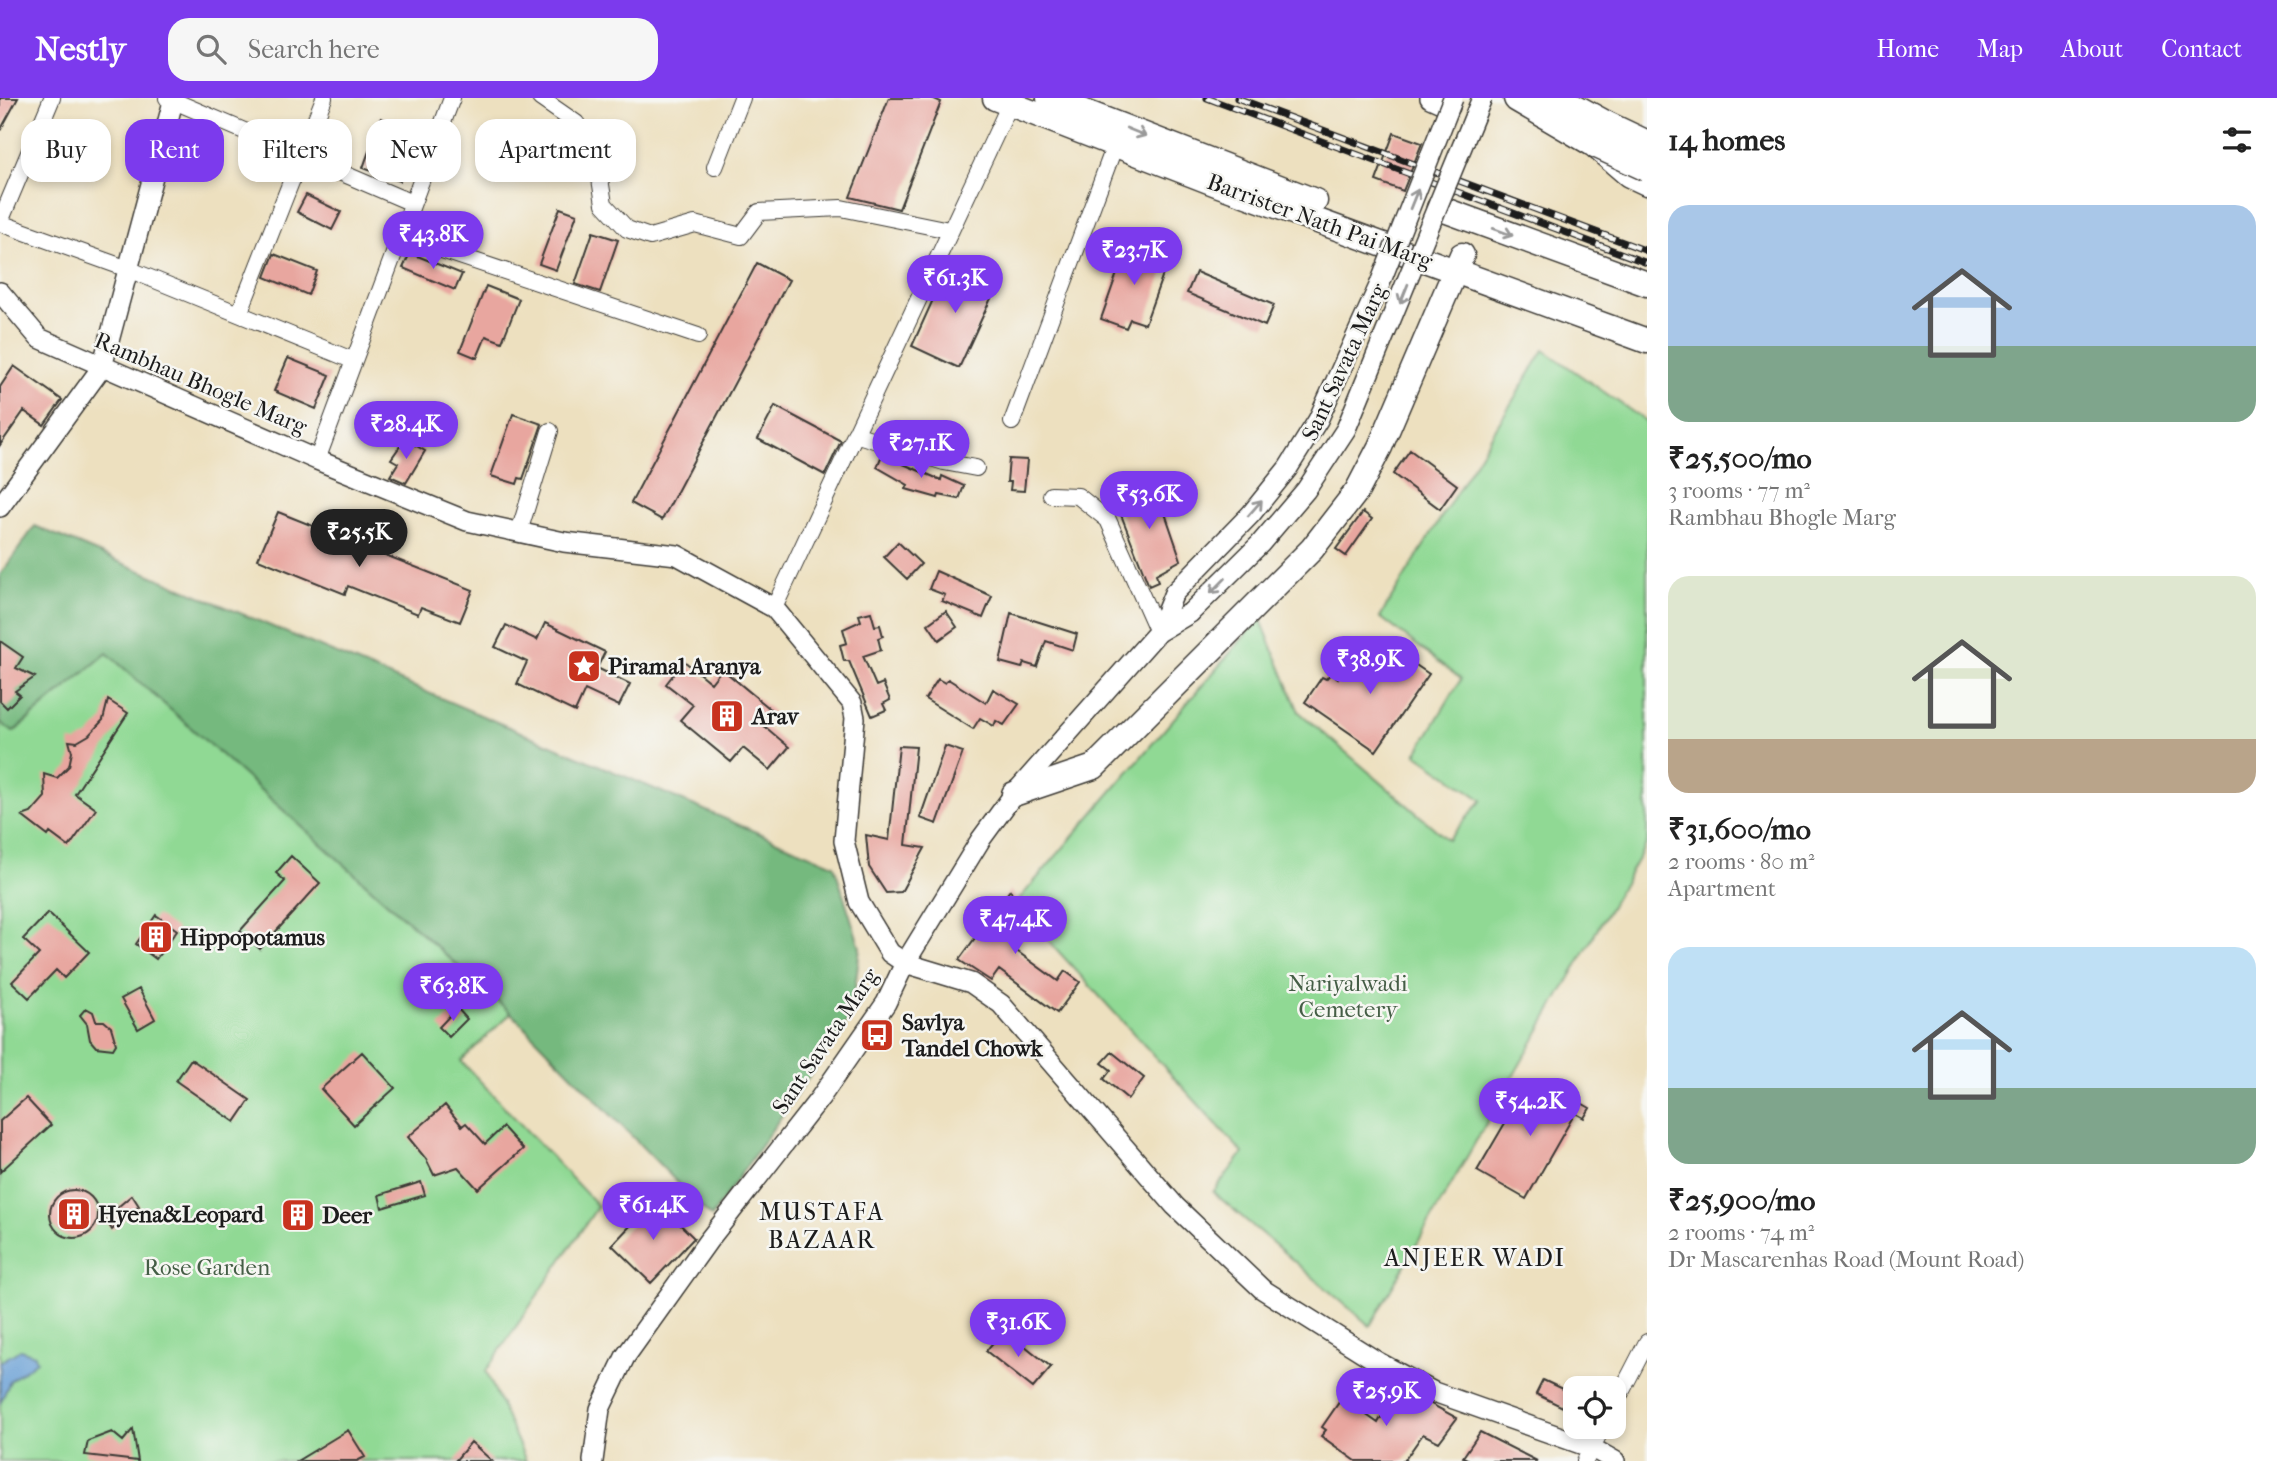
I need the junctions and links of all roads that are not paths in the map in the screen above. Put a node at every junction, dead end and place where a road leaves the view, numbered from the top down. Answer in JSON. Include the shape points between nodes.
{"nodes":[{"id":1,"x":52,"y":98,"type":"edge"},
{"id":2,"x":324,"y":98,"type":"edge"},
{"id":3,"x":452,"y":98,"type":"edge"},
{"id":4,"x":540,"y":98,"type":"edge"},
{"id":5,"x":742,"y":98,"type":"edge"},
{"id":6,"x":1049,"y":98,"type":"edge"},
{"id":7,"x":1430,"y":98,"type":"edge"},
{"id":8,"x":1482,"y":98,"type":"edge"},
{"id":9,"x":1518,"y":98,"type":"edge"},
{"id":10,"x":1541,"y":98,"type":"edge"},
{"id":11,"x":1556,"y":98,"type":"edge"},
{"id":12,"x":1570,"y":98,"type":"edge"},
{"id":13,"x":171,"y":99,"type":"edge"},
{"id":14,"x":1002,"y":101,"type":"edge"},
{"id":15,"x":1452,"y":102,"type":"edge"},
{"id":16,"x":316,"y":119,"type":"edge"},
{"id":17,"x":238,"y":128,"type":"edge"},
{"id":18,"x":1595,"y":143,"type":"junction"},
{"id":19,"x":1115,"y":145,"type":"junction"},
{"id":20,"x":1647,"y":146,"type":"edge"},
{"id":21,"x":715,"y":167,"type":"dead end"},
{"id":22,"x":1647,"y":167,"type":"edge"},
{"id":23,"x":352,"y":177,"type":"edge"},
{"id":24,"x":1647,"y":181,"type":"edge"},
{"id":25,"x":290,"y":182,"type":"edge"},
{"id":26,"x":412,"y":203,"type":"junction"},
{"id":27,"x":1439,"y":208,"type":"junction"},
{"id":28,"x":0,"y":223,"type":"edge"},
{"id":29,"x":949,"y":230,"type":"junction"},
{"id":30,"x":400,"y":236,"type":"junction"},
{"id":31,"x":1459,"y":262,"type":"junction"},
{"id":32,"x":128,"y":269,"type":"junction"},
{"id":33,"x":1647,"y":284,"type":"edge"},
{"id":34,"x":0,"y":292,"type":"edge"},
{"id":35,"x":239,"y":314,"type":"junction"},
{"id":36,"x":1647,"y":324,"type":"edge"},
{"id":37,"x":698,"y":336,"type":"dead end"},
{"id":38,"x":1647,"y":341,"type":"edge"},
{"id":39,"x":352,"y":360,"type":"junction"},
{"id":40,"x":102,"y":367,"type":"junction"},
{"id":41,"x":1012,"y":422,"type":"dead end"},
{"id":42,"x":550,"y":431,"type":"dead end"},
{"id":43,"x":855,"y":434,"type":"junction"},
{"id":44,"x":317,"y":460,"type":"junction"},
{"id":45,"x":976,"y":468,"type":"dead end"},
{"id":46,"x":1051,"y":495,"type":"dead end"},
{"id":47,"x":0,"y":507,"type":"edge"},
{"id":48,"x":519,"y":532,"type":"junction"},
{"id":49,"x":774,"y":608,"type":"junction"},
{"id":50,"x":1158,"y":632,"type":"junction"},
{"id":51,"x":1014,"y":794,"type":"junction"},
{"id":52,"x":905,"y":962,"type":"junction"},
{"id":53,"x":1647,"y":1342,"type":"edge"},
{"id":54,"x":1626,"y":1383,"type":"edge"},
{"id":55,"x":1588,"y":1454,"type":"edge"},
{"id":56,"x":593,"y":1461,"type":"edge"},
{"id":57,"x":1615,"y":1461,"type":"edge"}],
"edges":[{"from":1,"to":28,"type":"street"},
{"from":2,"to":16,"type":"street"},
{"from":3,"to":26,"type":"street"},
{"from":4,"to":29,"type":"street","via":[[576,123],[595,147],[604,204],[627,229],[650,237],[695,224],[741,236],[758,212],[841,208]]},
{"from":5,"to":21,"type":"street"},
{"from":6,"to":31,"type":"main road","name":"Barrister Nath Pai Marg","one_way":true},
{"from":7,"to":15,"type":"street"},
{"from":8,"to":27,"type":"street","name":"Sant Savata Marg","bridge":true},
{"from":9,"to":18,"type":"highway"},
{"from":10,"to":22,"type":"street"},
{"from":11,"to":20,"type":"highway","bridge":true},
{"from":12,"to":20,"type":"street"},
{"from":13,"to":17,"type":"street"},
{"from":13,"to":32,"type":"street"},
{"from":14,"to":19,"type":"main road","name":"Barrister Nath Pai Marg"},
{"from":14,"to":29,"type":"street"},
{"from":50,"to":15,"type":"street","name":"Sant Savata Marg","one_way":true,"bridge":true,"via":[[1174,593],[1273,486],[1318,420],[1379,286]]},
{"from":18,"to":22,"type":"highway","bridge":true},
{"from":18,"to":24,"type":"highway","bridge":true,"via":[[1630,173]]},
{"from":19,"to":31,"type":"main road","name":"Barrister Nath Pai Marg"},
{"from":19,"to":41,"type":"street"},
{"from":23,"to":26,"type":"street"},
{"from":25,"to":35,"type":"street"},
{"from":26,"to":30,"type":"street"},
{"from":27,"to":33,"type":"main road","one_way":true},
{"from":27,"to":50,"type":"street","name":"Sant Savata Marg","one_way":true,"bridge":true,"via":[[1346,429],[1306,490],[1260,544],[1190,613]]},
{"from":28,"to":32,"type":"street"},
{"from":29,"to":43,"type":"street"},
{"from":30,"to":37,"type":"street"},
{"from":30,"to":39,"type":"street"},
{"from":31,"to":36,"type":"main road","name":"Barrister Nath Pai Marg"},
{"from":31,"to":38,"type":"main road","name":"Barrister Nath Pai Marg"},
{"from":31,"to":51,"type":"main road","via":[[1374,458],[1357,491],[1312,548],[1094,767]]},
{"from":32,"to":35,"type":"street"},
{"from":32,"to":40,"type":"street"},
{"from":34,"to":40,"type":"street","name":"Rambhau Bhogle Marg","via":[[39,338]]},
{"from":35,"to":39,"type":"street"},
{"from":39,"to":44,"type":"street"},
{"from":40,"to":44,"type":"street","name":"Rambhau Bhogle Marg"},
{"from":40,"to":47,"type":"street"},
{"from":42,"to":48,"type":"street"},
{"from":43,"to":45,"type":"street"},
{"from":43,"to":49,"type":"street"},
{"from":44,"to":48,"type":"street","name":"Rambhau Bhogle Marg","via":[[467,521]]},
{"from":46,"to":50,"type":"street","via":[[1078,496],[1108,520]]},
{"from":48,"to":49,"type":"street","name":"Rambhau Bhogle Marg","via":[[677,555]]},
{"from":49,"to":52,"type":"street","name":"Rambhau Bhogle Marg","via":[[852,703],[855,718],[844,841],[859,902],[890,953]]},
{"from":50,"to":51,"type":"street","name":"Sant Savata Marg"},
{"from":51,"to":52,"type":"street","name":"Sant Savata Marg"},
{"from":52,"to":55,"type":"street","via":[[971,983],[1000,1004],[1175,1206],[1262,1289],[1434,1392]]},
{"from":52,"to":56,"type":"street","name":"Sant Savata Marg","via":[[886,1003],[820,1098],[625,1357],[600,1409]]},
{"from":53,"to":54,"type":"street"},
{"from":55,"to":57,"type":"street"}]}
